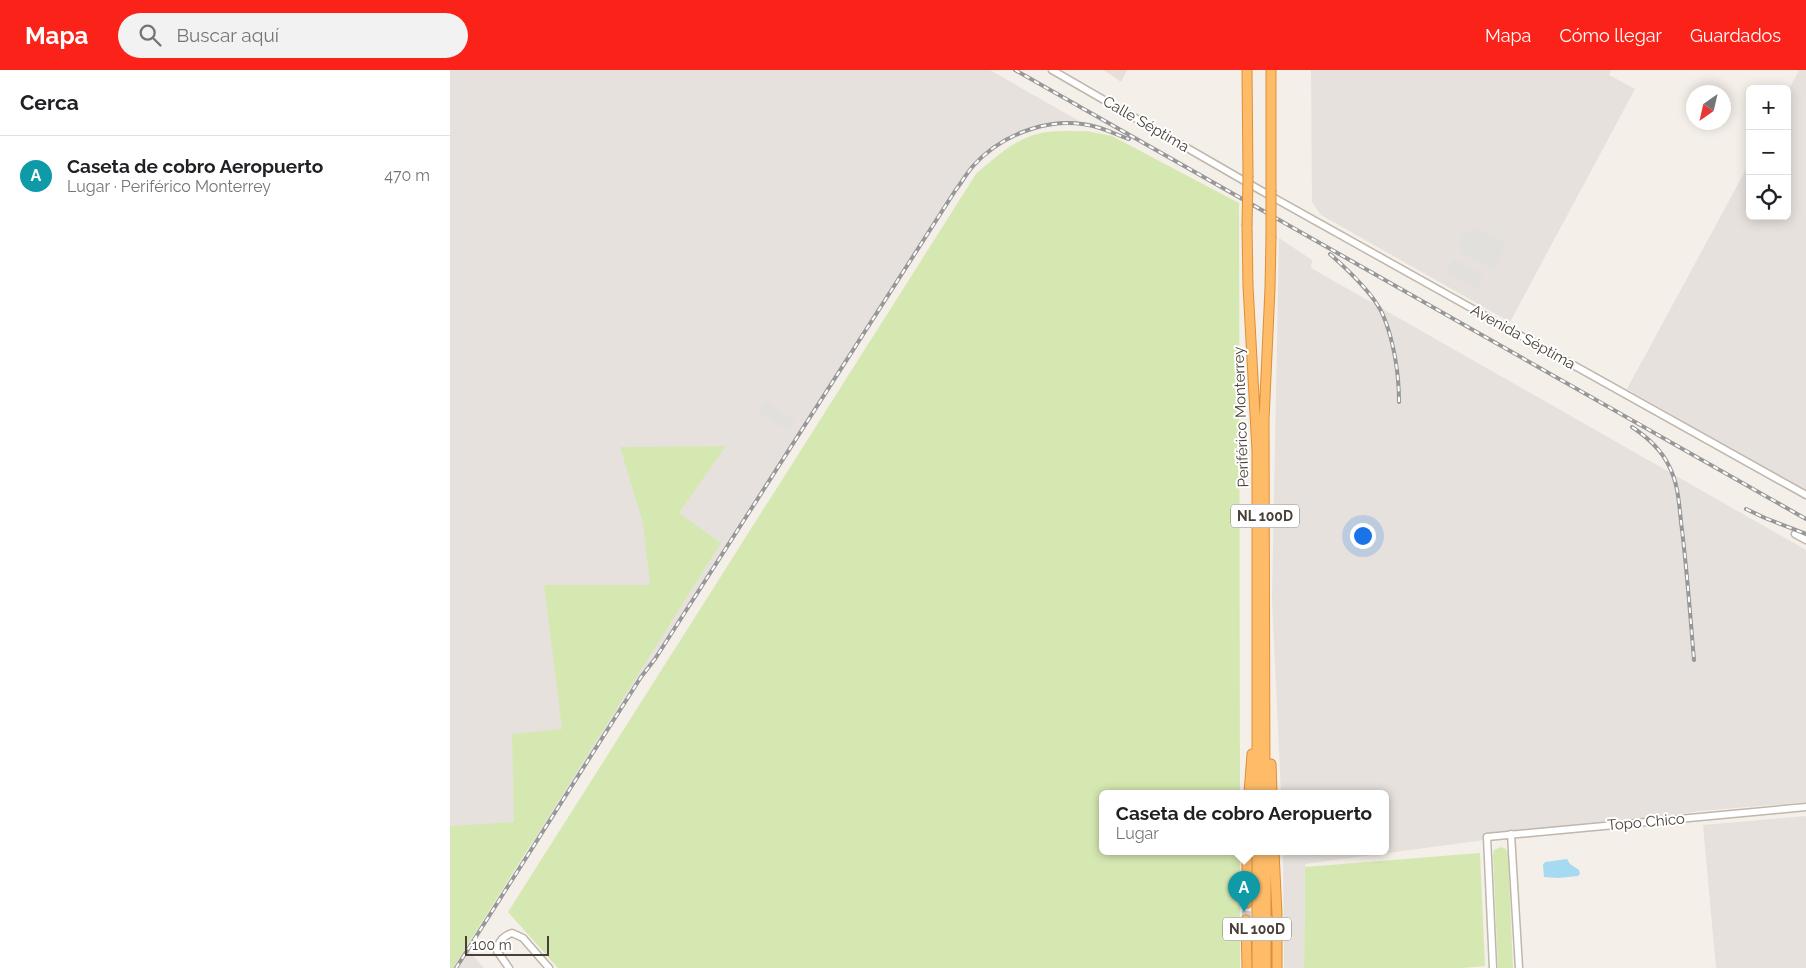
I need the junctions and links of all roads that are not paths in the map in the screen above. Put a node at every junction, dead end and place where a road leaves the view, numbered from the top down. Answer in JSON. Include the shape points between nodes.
{"nodes":[{"id":1,"x":1052,"y":70,"type":"edge"},
{"id":2,"x":1247,"y":70,"type":"edge"},
{"id":3,"x":1271,"y":70,"type":"edge"},
{"id":4,"x":1244,"y":177,"type":"junction"},
{"id":5,"x":1806,"y":495,"type":"edge"},
{"id":6,"x":1795,"y":534,"type":"dead end"},
{"id":7,"x":1806,"y":540,"type":"edge"},
{"id":8,"x":1261,"y":732,"type":"junction"},
{"id":9,"x":1250,"y":790,"type":"edge"},
{"id":10,"x":1257,"y":790,"type":"edge"},
{"id":11,"x":1266,"y":790,"type":"edge"},
{"id":12,"x":1272,"y":790,"type":"edge"},
{"id":13,"x":1806,"y":807,"type":"edge"},
{"id":14,"x":1511,"y":834,"type":"junction"},
{"id":15,"x":1248,"y":855,"type":"edge"},
{"id":16,"x":1257,"y":855,"type":"edge"},
{"id":17,"x":1266,"y":855,"type":"edge"},
{"id":18,"x":1274,"y":855,"type":"edge"},
{"id":19,"x":1247,"y":903,"type":"tunnel mouth"},
{"id":20,"x":1277,"y":915,"type":"tunnel mouth"},
{"id":21,"x":1246,"y":920,"type":"tunnel mouth"},
{"id":22,"x":1277,"y":932,"type":"tunnel mouth"},
{"id":23,"x":509,"y":968,"type":"edge"},
{"id":24,"x":549,"y":968,"type":"edge"},
{"id":25,"x":1247,"y":968,"type":"edge"},
{"id":26,"x":1257,"y":968,"type":"edge"},
{"id":27,"x":1266,"y":968,"type":"edge"},
{"id":28,"x":1276,"y":968,"type":"edge"},
{"id":29,"x":1493,"y":968,"type":"edge"},
{"id":30,"x":1519,"y":968,"type":"edge"}],
"edges":[{"from":1,"to":4,"type":"street","name":"Calle Séptima"},
{"from":2,"to":4,"type":"highway","name":"Periférico Monterrey","number":"NL 100D"},
{"from":3,"to":8,"type":"highway","name":"Periférico Monterrey","number":"NL 100D","bridge":true,"via":[[1272,190],[1264,420]]},
{"from":4,"to":5,"type":"street","name":"Avenida Séptima"},
{"from":4,"to":8,"type":"highway","name":"Periférico Monterrey","number":"NL 100D","bridge":true,"via":[[1257,450]]},
{"from":6,"to":7,"type":"street"},
{"from":8,"to":9,"type":"highway","via":[[1252,754]]},
{"from":8,"to":10,"type":"highway","name":"Periférico Monterrey","number":"NL 100D"},
{"from":8,"to":11,"type":"highway","name":"Periférico Monterrey","number":"NL 100D"},
{"from":8,"to":12,"type":"highway","via":[[1270,754]]},
{"from":13,"to":14,"type":"street","name":"Topo Chico"},
{"from":14,"to":29,"type":"street","name":"Topo Chico","via":[[1486,837]]},
{"from":14,"to":30,"type":"street"},
{"from":15,"to":19,"type":"highway"},
{"from":16,"to":26,"type":"highway","number":"NL 100D"},
{"from":17,"to":27,"type":"highway","number":"NL 100D"},
{"from":18,"to":20,"type":"highway"},
{"from":21,"to":25,"type":"highway"},
{"from":22,"to":28,"type":"highway"},
{"from":23,"to":24,"type":"street","via":[[497,951],[504,937],[512,933],[523,938]]}]}
